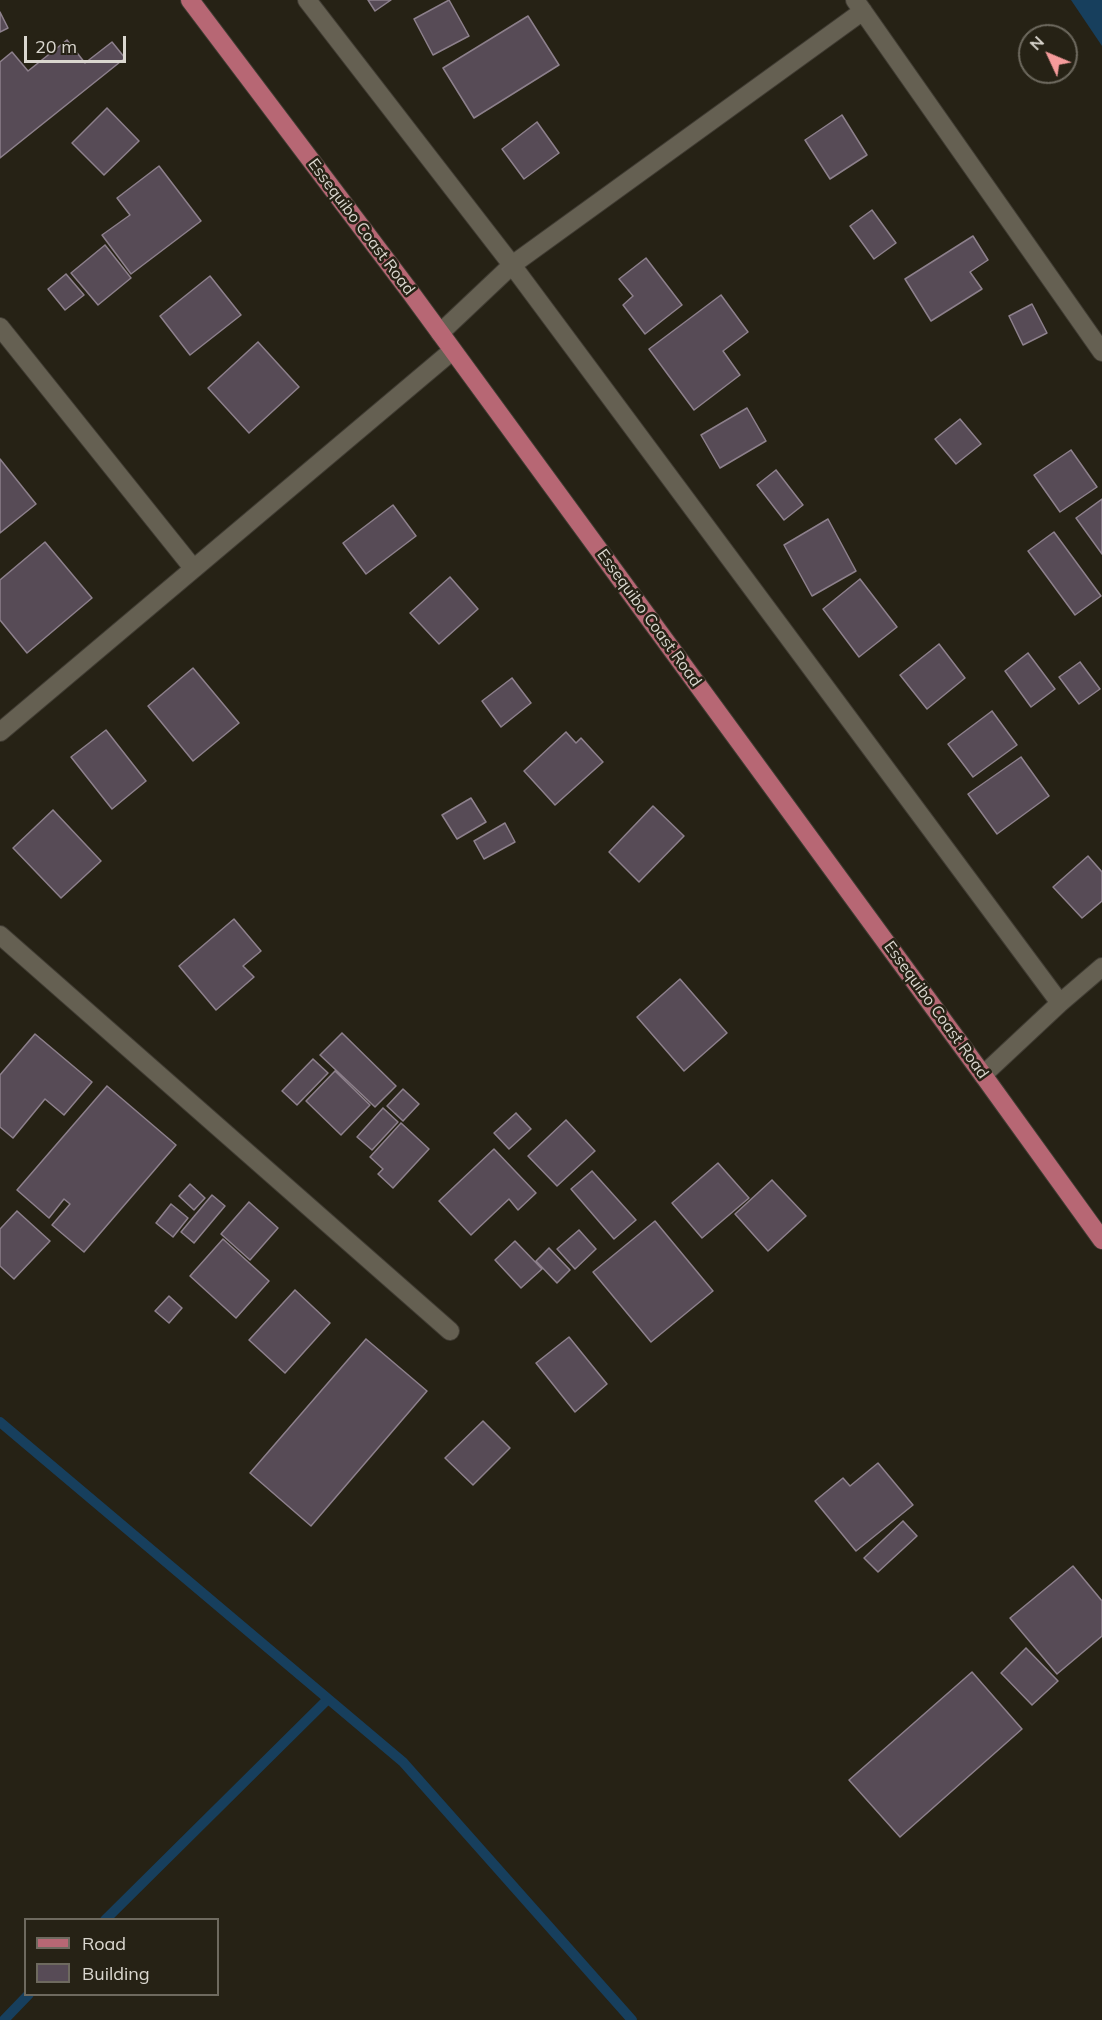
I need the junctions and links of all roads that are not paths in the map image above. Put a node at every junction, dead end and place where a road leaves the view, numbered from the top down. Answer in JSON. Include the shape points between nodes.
{"nodes":[{"id":1,"x":190,"y":0,"type":"edge"},
{"id":2,"x":307,"y":0,"type":"edge"},
{"id":3,"x":859,"y":6,"type":"edge"},
{"id":4,"x":512,"y":265,"type":"junction"},
{"id":5,"x":0,"y":327,"type":"edge"},
{"id":6,"x":440,"y":333,"type":"junction"},
{"id":7,"x":452,"y":351,"type":"junction"},
{"id":8,"x":1102,"y":352,"type":"edge"},
{"id":9,"x":193,"y":568,"type":"junction"},
{"id":10,"x":0,"y":732,"type":"edge"},
{"id":11,"x":0,"y":935,"type":"edge"},
{"id":12,"x":1102,"y":967,"type":"edge"},
{"id":13,"x":1060,"y":1003,"type":"junction"},
{"id":14,"x":983,"y":1075,"type":"junction"},
{"id":15,"x":1102,"y":1240,"type":"edge"},
{"id":16,"x":450,"y":1330,"type":"dead end"}],
"edges":[{"from":1,"to":6,"type":"main road","name":"Essequibo Coast Road"},
{"from":2,"to":4,"type":"street"},
{"from":3,"to":4,"type":"street"},
{"from":3,"to":8,"type":"street"},
{"from":4,"to":6,"type":"street"},
{"from":4,"to":13,"type":"street"},
{"from":5,"to":9,"type":"street"},
{"from":6,"to":7,"type":"main road","name":"Essequibo Coast Road"},
{"from":7,"to":9,"type":"street"},
{"from":7,"to":14,"type":"main road","name":"Essequibo Coast Road"},
{"from":9,"to":10,"type":"street"},
{"from":11,"to":16,"type":"street"},
{"from":12,"to":13,"type":"street"},
{"from":13,"to":14,"type":"street"},
{"from":14,"to":15,"type":"main road","name":"Essequibo Coast Road"}]}
